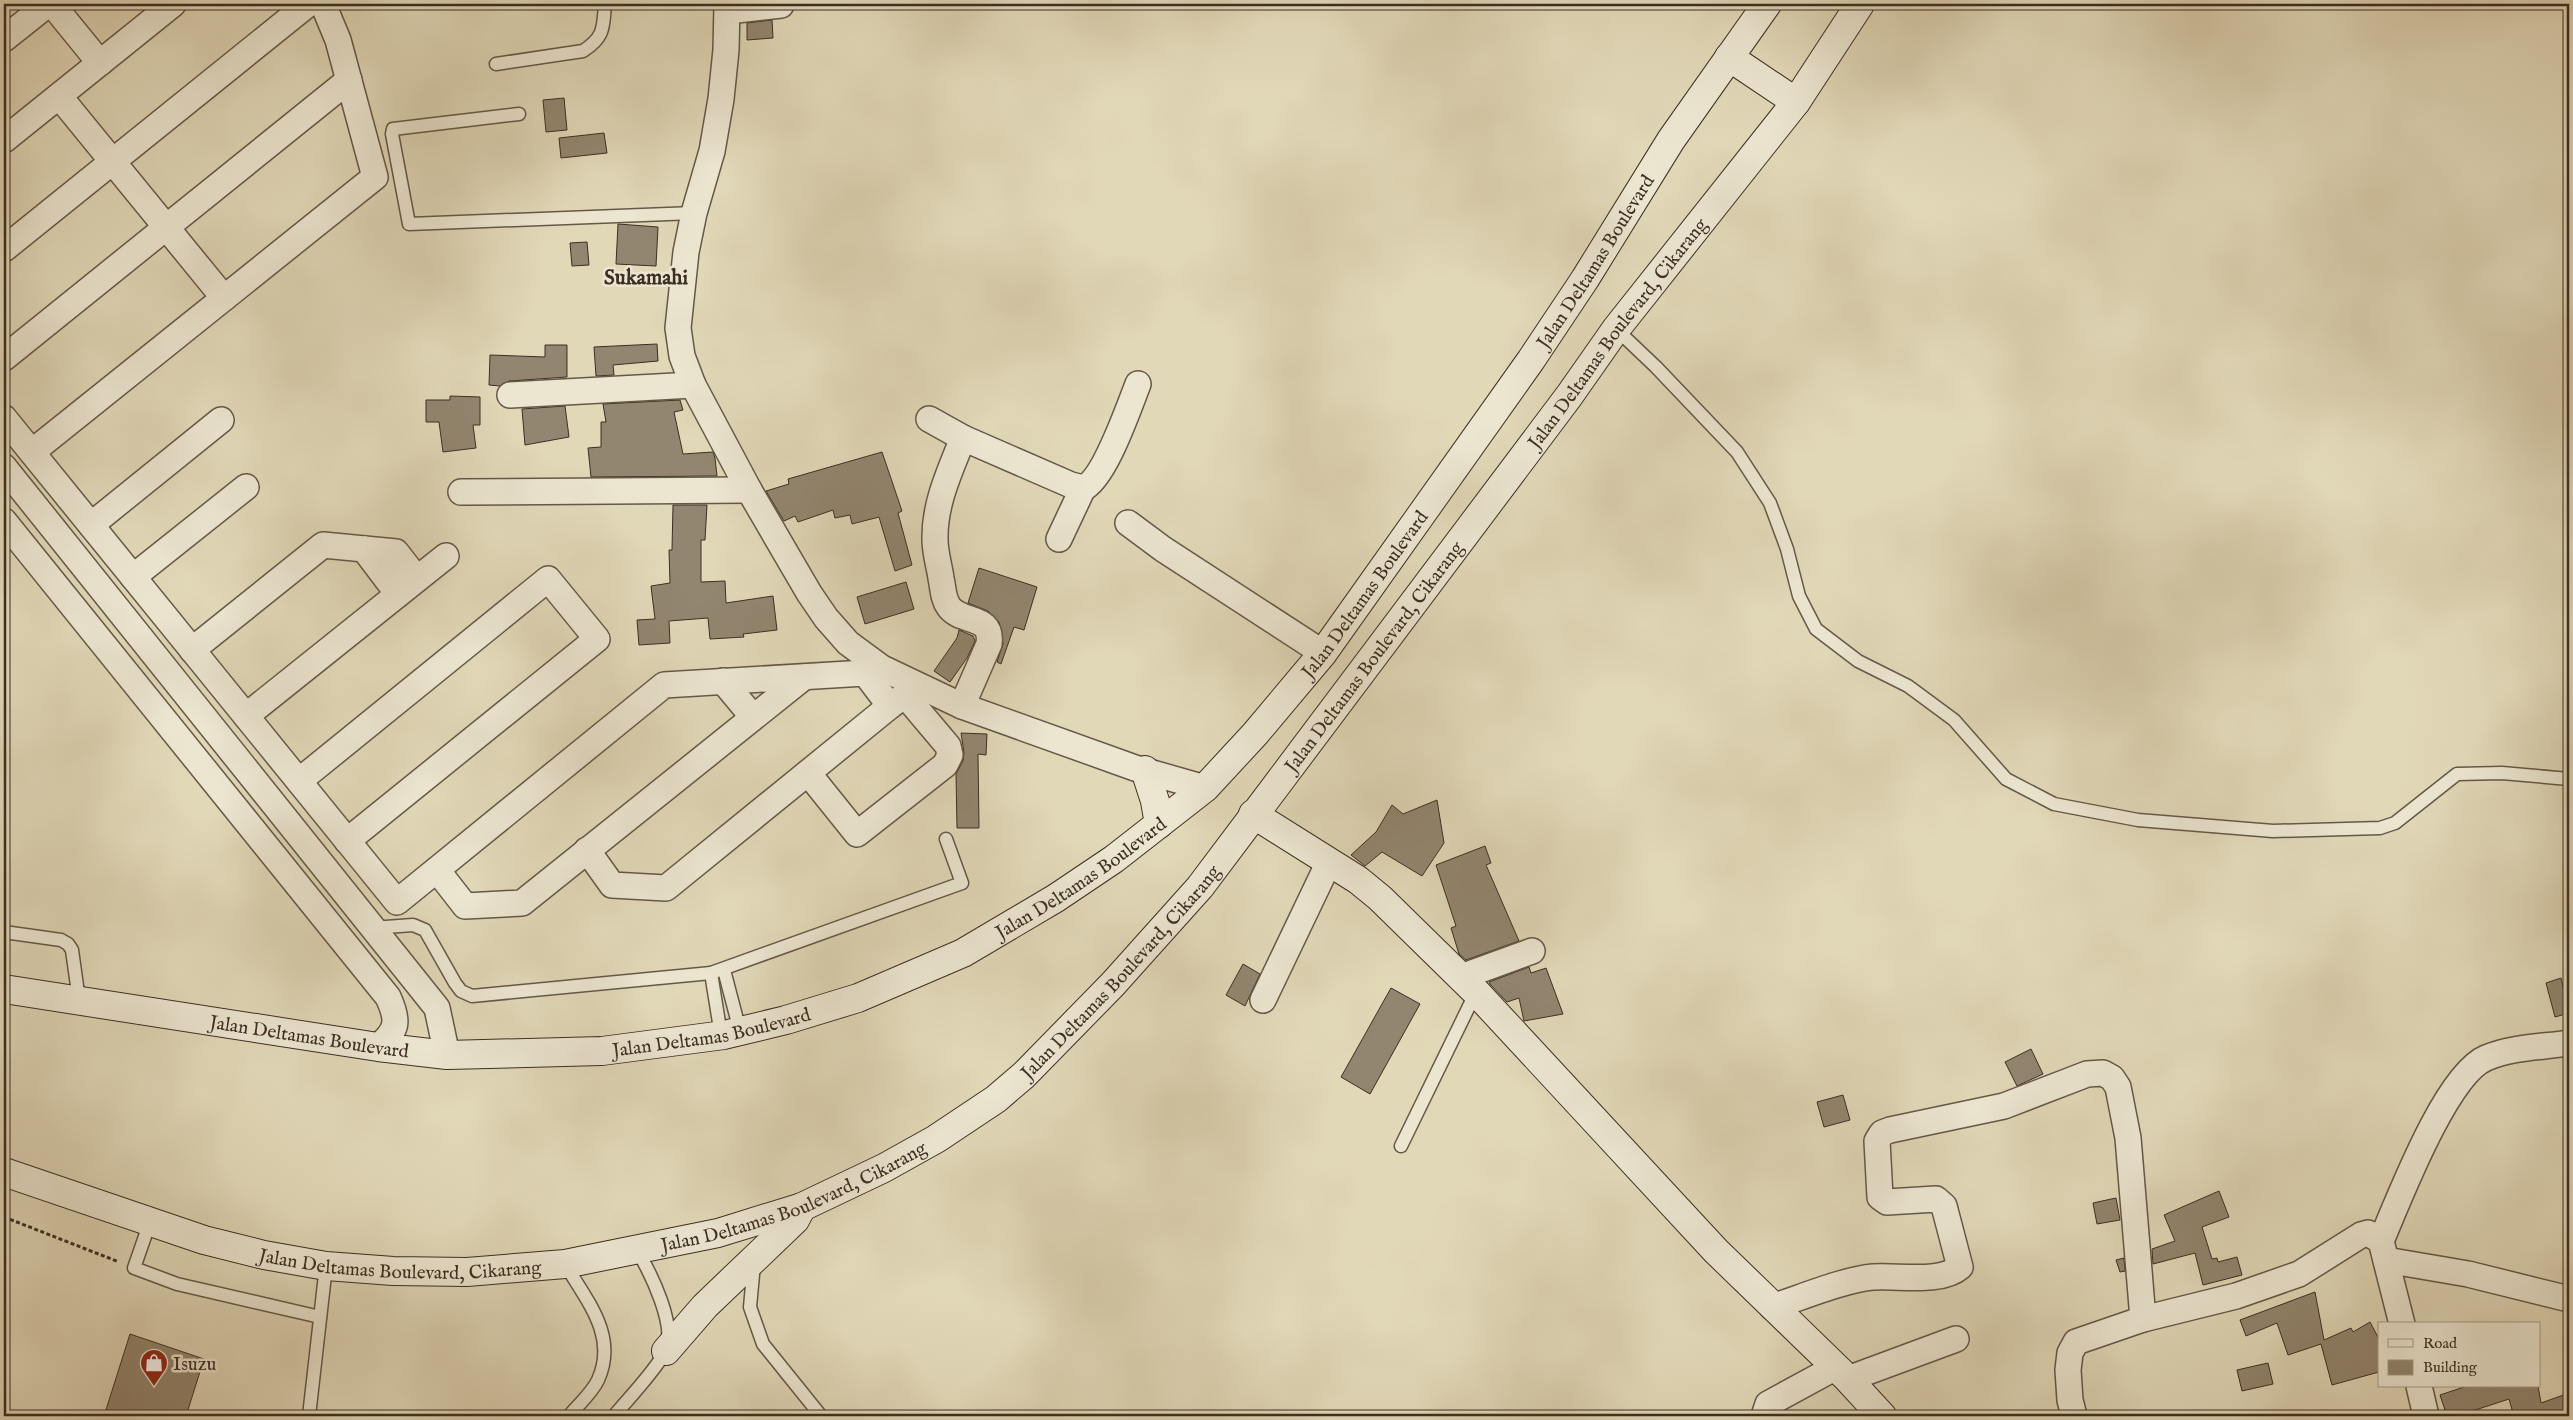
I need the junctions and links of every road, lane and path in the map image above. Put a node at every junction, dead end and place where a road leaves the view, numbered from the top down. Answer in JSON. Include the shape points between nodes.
{"nodes":[{"id":1,"x":48,"y":4,"type":"edge"},
{"id":2,"x":52,"y":4,"type":"edge"},
{"id":3,"x":173,"y":4,"type":"edge"},
{"id":4,"x":308,"y":4,"type":"edge"},
{"id":5,"x":323,"y":4,"type":"edge"},
{"id":6,"x":605,"y":4,"type":"edge"},
{"id":7,"x":781,"y":4,"type":"edge"},
{"id":8,"x":1767,"y":4,"type":"edge"},
{"id":9,"x":1860,"y":4,"type":"edge"},
{"id":10,"x":727,"y":8,"type":"edge"},
{"id":11,"x":4,"y":39,"type":"edge"},
{"id":12,"x":1729,"y":57,"type":"junction"},
{"id":13,"x":100,"y":63,"type":"junction"},
{"id":14,"x":496,"y":64,"type":"dead end"},
{"id":15,"x":349,"y":80,"type":"junction"},
{"id":16,"x":59,"y":96,"type":"junction"},
{"id":17,"x":1796,"y":102,"type":"junction"},
{"id":18,"x":519,"y":114,"type":"dead end"},
{"id":19,"x":4,"y":140,"type":"edge"},
{"id":20,"x":112,"y":162,"type":"junction"},
{"id":21,"x":694,"y":213,"type":"junction"},
{"id":22,"x":166,"y":228,"type":"junction"},
{"id":23,"x":4,"y":249,"type":"edge"},
{"id":24,"x":224,"y":298,"type":"junction"},
{"id":25,"x":1616,"y":329,"type":"junction"},
{"id":26,"x":4,"y":358,"type":"edge"},
{"id":27,"x":1138,"y":384,"type":"dead end"},
{"id":28,"x":693,"y":385,"type":"junction"},
{"id":29,"x":510,"y":395,"type":"dead end"},
{"id":30,"x":4,"y":418,"type":"edge"},
{"id":31,"x":929,"y":419,"type":"dead end"},
{"id":32,"x":221,"y":420,"type":"dead end"},
{"id":33,"x":963,"y":438,"type":"junction"},
{"id":34,"x":32,"y":452,"type":"junction"},
{"id":35,"x":4,"y":467,"type":"edge"},
{"id":36,"x":246,"y":487,"type":"dead end"},
{"id":37,"x":1082,"y":488,"type":"junction"},
{"id":38,"x":749,"y":490,"type":"junction"},
{"id":39,"x":461,"y":492,"type":"dead end"},
{"id":40,"x":4,"y":521,"type":"edge"},
{"id":41,"x":1128,"y":523,"type":"dead end"},
{"id":42,"x":91,"y":525,"type":"junction"},
{"id":43,"x":1059,"y":539,"type":"dead end"},
{"id":44,"x":364,"y":549,"type":"junction"},
{"id":45,"x":111,"y":550,"type":"junction"},
{"id":46,"x":446,"y":556,"type":"dead end"},
{"id":47,"x":86,"y":569,"type":"junction"},
{"id":48,"x":133,"y":577,"type":"junction"},
{"id":49,"x":418,"y":579,"type":"junction"},
{"id":50,"x":398,"y":594,"type":"junction"},
{"id":51,"x":192,"y":650,"type":"junction"},
{"id":52,"x":1323,"y":653,"type":"junction"},
{"id":53,"x":804,"y":677,"type":"junction"},
{"id":54,"x":723,"y":681,"type":"junction"},
{"id":55,"x":890,"y":706,"type":"junction"},
{"id":56,"x":962,"y":706,"type":"junction"},
{"id":57,"x":246,"y":716,"type":"junction"},
{"id":58,"x":753,"y":717,"type":"junction"},
{"id":59,"x":231,"y":751,"type":"junction"},
{"id":60,"x":1145,"y":770,"type":"junction"},
{"id":61,"x":206,"y":771,"type":"junction"},
{"id":62,"x":808,"y":773,"type":"junction"},
{"id":63,"x":2569,"y":779,"type":"edge"},
{"id":64,"x":298,"y":781,"type":"junction"},
{"id":65,"x":1205,"y":788,"type":"junction"},
{"id":66,"x":1253,"y":814,"type":"junction"},
{"id":67,"x":1159,"y":824,"type":"junction"},
{"id":68,"x":946,"y":839,"type":"dead end"},
{"id":69,"x":347,"y":841,"type":"junction"},
{"id":70,"x":587,"y":850,"type":"junction"},
{"id":71,"x":1329,"y":862,"type":"junction"},
{"id":72,"x":437,"y":870,"type":"junction"},
{"id":73,"x":372,"y":928,"type":"junction"},
{"id":74,"x":4,"y":932,"type":"edge"},
{"id":75,"x":1532,"y":951,"type":"dead end"},
{"id":76,"x":724,"y":970,"type":"junction"},
{"id":77,"x":711,"y":973,"type":"junction"},
{"id":78,"x":1468,"y":984,"type":"junction"},
{"id":79,"x":4,"y":989,"type":"edge"},
{"id":80,"x":80,"y":1000,"type":"junction"},
{"id":81,"x":1263,"y":1000,"type":"dead end"},
{"id":82,"x":730,"y":1033,"type":"junction"},
{"id":83,"x":2569,"y":1043,"type":"edge"},
{"id":84,"x":378,"y":1047,"type":"junction"},
{"id":85,"x":447,"y":1055,"type":"junction"},
{"id":86,"x":1401,"y":1146,"type":"dead end"},
{"id":87,"x":4,"y":1172,"type":"edge"},
{"id":88,"x":802,"y":1206,"type":"junction"},
{"id":89,"x":4,"y":1217,"type":"edge"},
{"id":90,"x":150,"y":1222,"type":"junction"},
{"id":91,"x":637,"y":1250,"type":"junction"},
{"id":92,"x":2383,"y":1250,"type":"junction"},
{"id":93,"x":754,"y":1262,"type":"junction"},
{"id":94,"x":565,"y":1264,"type":"junction"},
{"id":95,"x":326,"y":1266,"type":"junction"},
{"id":96,"x":134,"y":1268,"type":"junction"},
{"id":97,"x":2569,"y":1299,"type":"edge"},
{"id":98,"x":1772,"y":1307,"type":"junction"},
{"id":99,"x":320,"y":1317,"type":"junction"},
{"id":100,"x":2143,"y":1319,"type":"junction"},
{"id":101,"x":2401,"y":1322,"type":"edge"},
{"id":102,"x":1956,"y":1340,"type":"dead end"},
{"id":103,"x":666,"y":1351,"type":"junction"},
{"id":104,"x":1842,"y":1373,"type":"junction"},
{"id":105,"x":2419,"y":1388,"type":"edge"},
{"id":106,"x":309,"y":1416,"type":"edge"},
{"id":107,"x":569,"y":1416,"type":"edge"},
{"id":108,"x":614,"y":1416,"type":"edge"},
{"id":109,"x":821,"y":1416,"type":"edge"},
{"id":110,"x":1764,"y":1416,"type":"edge"},
{"id":111,"x":1882,"y":1416,"type":"edge"},
{"id":112,"x":2074,"y":1416,"type":"edge"},
{"id":113,"x":2426,"y":1416,"type":"edge"}],
"edges":[{"from":1,"to":11,"type":"street"},
{"from":2,"to":13,"type":"street"},
{"from":3,"to":13,"type":"street"},
{"from":4,"to":20,"type":"street"},
{"from":5,"to":15,"type":"street"},
{"from":6,"to":14,"type":"lane","via":[[603,32],[595,43],[583,50]]},
{"from":7,"to":10,"type":"street"},
{"from":8,"to":12,"type":"street","name":"Jalan Deltamas Boulevard"},
{"from":9,"to":17,"type":"street","name":"Jalan Deltamas Boulevard, Cikarang"},
{"from":10,"to":21,"type":"street","via":[[721,98],[712,151]]},
{"from":12,"to":17,"type":"street"},
{"from":12,"to":52,"type":"street","name":"Jalan Deltamas Boulevard","via":[[1671,140],[1531,360]]},
{"from":13,"to":16,"type":"street"},
{"from":15,"to":22,"type":"street"},
{"from":15,"to":24,"type":"street","via":[[375,177]]},
{"from":16,"to":19,"type":"street"},
{"from":16,"to":20,"type":"street"},
{"from":17,"to":25,"type":"street","name":"Jalan Deltamas Boulevard, Cikarang"},
{"from":18,"to":21,"type":"lane","via":[[393,129],[409,224]]},
{"from":20,"to":22,"type":"street"},
{"from":20,"to":23,"type":"street"},
{"from":21,"to":28,"type":"street","via":[[686,252],[678,328],[682,356]]},
{"from":22,"to":24,"type":"street"},
{"from":22,"to":26,"type":"street"},
{"from":24,"to":34,"type":"street"},
{"from":25,"to":63,"type":"lane","via":[[1737,452],[1770,503],[1787,549],[1799,596],[1816,629],[1858,661],[1908,686],[1954,720],[2006,779],[2054,804],[2138,820],[2273,831],[2380,828],[2395,824],[2457,774],[2502,773]]},
{"from":25,"to":66,"type":"street","name":"Jalan Deltamas Boulevard, Cikarang","via":[[1569,396]]},
{"from":27,"to":37,"type":"street","via":[[1115,441],[1093,481]]},
{"from":28,"to":29,"type":"street"},
{"from":28,"to":38,"type":"street"},
{"from":30,"to":34,"type":"street"},
{"from":31,"to":33,"type":"street"},
{"from":32,"to":42,"type":"street"},
{"from":33,"to":37,"type":"street"},
{"from":33,"to":56,"type":"street","via":[[940,496],[935,542],[948,606],[957,614],[987,628],[990,637]]},
{"from":34,"to":42,"type":"street"},
{"from":35,"to":47,"type":"street"},
{"from":36,"to":48,"type":"street"},
{"from":37,"to":43,"type":"street"},
{"from":38,"to":39,"type":"street"},
{"from":38,"to":56,"type":"street","via":[[809,593],[848,644],[882,668]]},
{"from":40,"to":61,"type":"street"},
{"from":41,"to":52,"type":"street","via":[[1163,550]]},
{"from":42,"to":45,"type":"street"},
{"from":44,"to":49,"type":"street","via":[[396,552]]},
{"from":44,"to":50,"type":"street"},
{"from":44,"to":51,"type":"street","via":[[323,545]]},
{"from":45,"to":47,"type":"street"},
{"from":45,"to":48,"type":"street"},
{"from":46,"to":49,"type":"street"},
{"from":47,"to":59,"type":"street"},
{"from":48,"to":51,"type":"street"},
{"from":49,"to":50,"type":"street"},
{"from":50,"to":57,"type":"street"},
{"from":51,"to":57,"type":"street"},
{"from":52,"to":65,"type":"street","name":"Jalan Deltamas Boulevard"},
{"from":53,"to":54,"type":"street"},
{"from":53,"to":55,"type":"street","via":[[865,673]]},
{"from":53,"to":58,"type":"street"},
{"from":54,"to":58,"type":"street"},
{"from":54,"to":72,"type":"street","via":[[664,685]]},
{"from":55,"to":62,"type":"street"},
{"from":55,"to":62,"type":"street","via":[[904,695],[948,746],[950,756],[945,765],[857,834]]},
{"from":56,"to":60,"type":"street"},
{"from":57,"to":64,"type":"street"},
{"from":58,"to":70,"type":"street"},
{"from":59,"to":61,"type":"street"},
{"from":59,"to":73,"type":"street"},
{"from":60,"to":65,"type":"street"},
{"from":60,"to":67,"type":"street"},
{"from":61,"to":84,"type":"street","via":[[388,997],[396,1023],[392,1034]]},
{"from":62,"to":70,"type":"street","via":[[666,888],[612,885]]},
{"from":64,"to":69,"type":"street"},
{"from":64,"to":69,"type":"street","via":[[548,579],[598,639]]},
{"from":65,"to":67,"type":"street","name":"Jalan Deltamas Boulevard"},
{"from":66,"to":71,"type":"street"},
{"from":66,"to":88,"type":"street","name":"Jalan Deltamas Boulevard, Cikarang","via":[[1200,886],[1113,984],[1024,1075],[996,1099],[936,1139],[884,1168]]},
{"from":67,"to":82,"type":"street","name":"Jalan Deltamas Boulevard","via":[[1056,898],[963,953],[858,998]]},
{"from":68,"to":76,"type":"lane","via":[[962,883]]},
{"from":69,"to":72,"type":"street","via":[[397,902]]},
{"from":70,"to":72,"type":"street","via":[[522,903],[465,906]]},
{"from":71,"to":78,"type":"street","via":[[1380,898]]},
{"from":71,"to":81,"type":"street"},
{"from":73,"to":77,"type":"lane","via":[[413,925],[425,930],[456,983],[472,996]]},
{"from":73,"to":85,"type":"street","via":[[437,1008]]},
{"from":74,"to":80,"type":"lane","via":[[61,940],[68,944],[72,950]]},
{"from":75,"to":78,"type":"street"},
{"from":76,"to":77,"type":"lane"},
{"from":76,"to":82,"type":"lane"},
{"from":77,"to":82,"type":"lane"},
{"from":78,"to":86,"type":"lane"},
{"from":78,"to":98,"type":"street","via":[[1678,1211]]},
{"from":79,"to":80,"type":"street","name":"Jalan Deltamas Boulevard"},
{"from":80,"to":84,"type":"street","name":"Jalan Deltamas Boulevard"},
{"from":82,"to":85,"type":"street","name":"Jalan Deltamas Boulevard","via":[[602,1051]]},
{"from":83,"to":92,"type":"street","via":[[2494,1055],[2470,1069],[2436,1118]]},
{"from":84,"to":85,"type":"street","name":"Jalan Deltamas Boulevard"},
{"from":87,"to":90,"type":"street","name":"Jalan Deltamas Boulevard, Cikarang"},
{"from":88,"to":91,"type":"street","name":"Jalan Deltamas Boulevard, Cikarang","via":[[718,1233]]},
{"from":88,"to":93,"type":"street","via":[[795,1220]]},
{"from":89,"to":96,"type":"path"},
{"from":90,"to":95,"type":"street","name":"Jalan Deltamas Boulevard, Cikarang","via":[[230,1247]]},
{"from":90,"to":96,"type":"lane"},
{"from":91,"to":94,"type":"street","name":"Jalan Deltamas Boulevard, Cikarang"},
{"from":91,"to":103,"type":"lane","via":[[659,1293],[667,1327]]},
{"from":92,"to":97,"type":"street"},
{"from":92,"to":100,"type":"street","via":[[2368,1233],[2361,1235],[2299,1274],[2236,1296]]},
{"from":92,"to":101,"type":"street"},
{"from":93,"to":103,"type":"street","via":[[705,1306]]},
{"from":93,"to":109,"type":"lane","via":[[750,1308],[763,1344]]},
{"from":94,"to":95,"type":"street","name":"Jalan Deltamas Boulevard, Cikarang","via":[[467,1272]]},
{"from":94,"to":107,"type":"lane","via":[[602,1327],[606,1356],[598,1381]]},
{"from":95,"to":99,"type":"lane"},
{"from":96,"to":99,"type":"lane","via":[[177,1284]]},
{"from":98,"to":100,"type":"street","via":[[1873,1277],[1909,1279],[1954,1272],[1960,1267],[1944,1206],[1936,1199],[1887,1202],[1880,1197],[1879,1136],[1890,1130],[2004,1106],[2096,1072],[2112,1078],[2123,1106]]},
{"from":98,"to":104,"type":"street"},
{"from":99,"to":106,"type":"lane"},
{"from":100,"to":112,"type":"street","via":[[2076,1342],[2072,1347],[2068,1370]]},
{"from":102,"to":104,"type":"street"},
{"from":103,"to":108,"type":"lane"},
{"from":104,"to":110,"type":"street","via":[[1768,1404]]},
{"from":104,"to":111,"type":"street"},
{"from":105,"to":113,"type":"street"}]}
